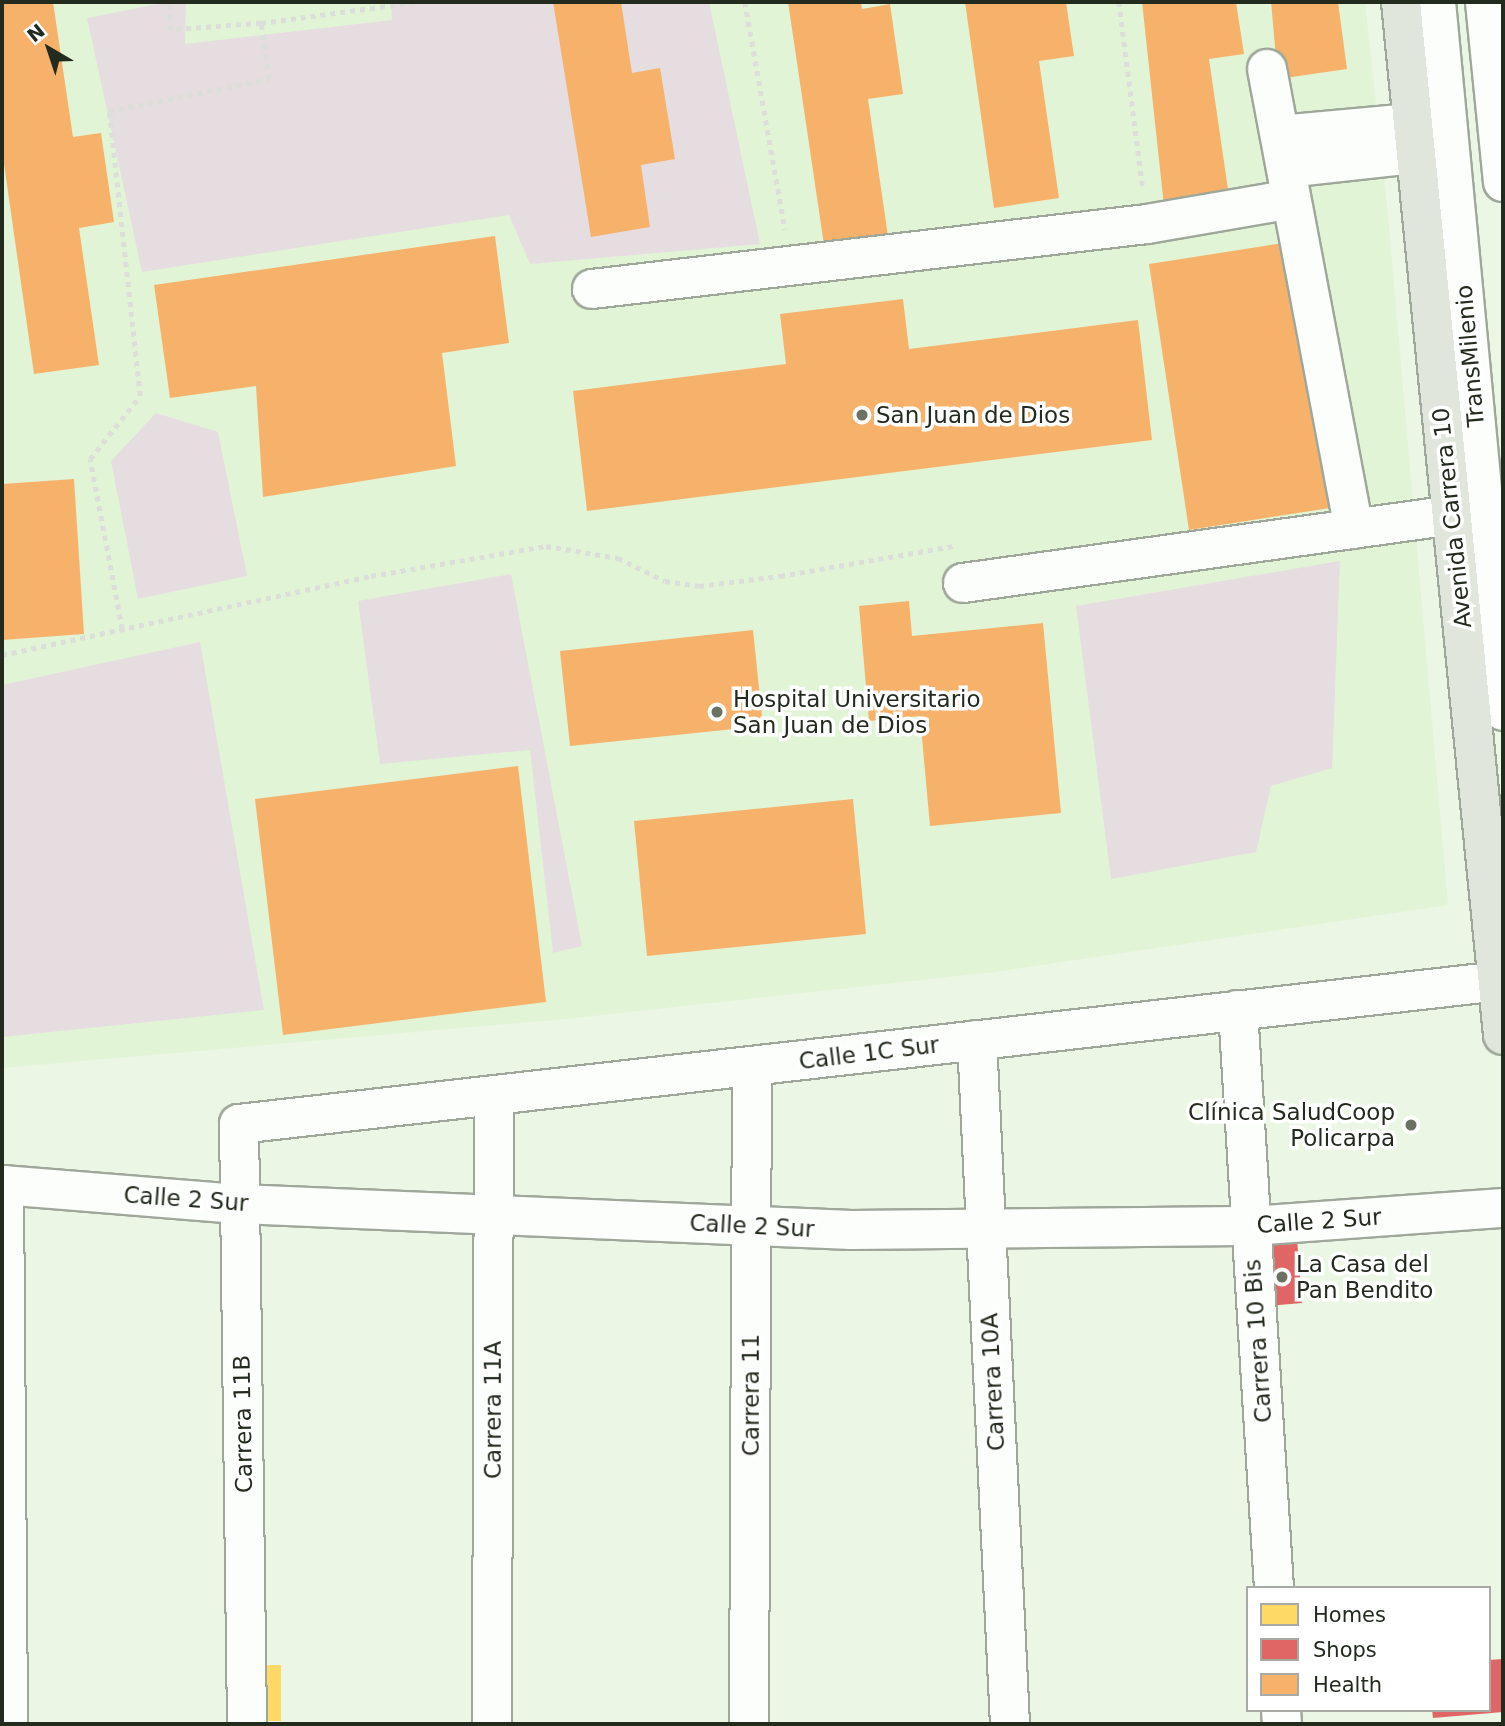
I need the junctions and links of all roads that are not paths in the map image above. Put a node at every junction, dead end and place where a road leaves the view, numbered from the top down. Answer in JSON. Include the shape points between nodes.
{"nodes":[{"id":1,"x":1401,"y":2,"type":"edge"},
{"id":2,"x":1436,"y":2,"type":"edge"},
{"id":3,"x":1485,"y":2,"type":"edge"},
{"id":4,"x":1267,"y":69,"type":"dead end"},
{"id":5,"x":1413,"y":139,"type":"junction"},
{"id":6,"x":1286,"y":167,"type":"junction"},
{"id":7,"x":1503,"y":182,"type":"edge"},
{"id":8,"x":592,"y":289,"type":"dead end"},
{"id":9,"x":1452,"y":515,"type":"junction"},
{"id":10,"x":1354,"y":529,"type":"junction"},
{"id":11,"x":963,"y":583,"type":"road end"},
{"id":12,"x":1503,"y":711,"type":"edge"},
{"id":13,"x":1499,"y":981,"type":"junction"},
{"id":14,"x":1238,"y":1010,"type":"junction"},
{"id":15,"x":1503,"y":1035,"type":"edge"},
{"id":16,"x":977,"y":1040,"type":"junction"},
{"id":17,"x":752,"y":1066,"type":"junction"},
{"id":18,"x":494,"y":1095,"type":"junction"},
{"id":19,"x":239,"y":1124,"type":"joint"},
{"id":20,"x":3,"y":1185,"type":"edge"},
{"id":21,"x":240,"y":1204,"type":"junction"},
{"id":22,"x":1503,"y":1208,"type":"edge"},
{"id":23,"x":494,"y":1214,"type":"junction"},
{"id":24,"x":751,"y":1226,"type":"junction"},
{"id":25,"x":1251,"y":1226,"type":"junction"},
{"id":26,"x":986,"y":1229,"type":"junction"},
{"id":27,"x":1274,"y":1586,"type":"edge"},
{"id":28,"x":8,"y":1724,"type":"edge"},
{"id":29,"x":247,"y":1724,"type":"edge"},
{"id":30,"x":492,"y":1724,"type":"edge"},
{"id":31,"x":749,"y":1724,"type":"edge"},
{"id":32,"x":1010,"y":1724,"type":"edge"}],
"edges":[{"from":1,"to":5,"type":"main road","name":"Avenida Carrera 10"},
{"from":2,"to":12,"type":"street","name":"TransMilenio"},
{"from":3,"to":7,"type":"street"},
{"from":4,"to":6,"type":"street"},
{"from":5,"to":6,"type":"street"},
{"from":5,"to":9,"type":"main road","name":"Avenida Carrera 10"},
{"from":6,"to":8,"type":"street","via":[[1147,224]]},
{"from":6,"to":10,"type":"street"},
{"from":9,"to":10,"type":"street"},
{"from":9,"to":13,"type":"main road","name":"Avenida Carrera 10"},
{"from":10,"to":11,"type":"street"},
{"from":13,"to":14,"type":"street","name":"Calle 1C Sur"},
{"from":13,"to":15,"type":"main road","name":"Avenida Carrera 10"},
{"from":14,"to":16,"type":"street","name":"Calle 1C Sur"},
{"from":14,"to":25,"type":"street","name":"Carrera 10 Bis"},
{"from":16,"to":17,"type":"street","name":"Calle 1C Sur"},
{"from":16,"to":26,"type":"street","name":"Carrera 10A"},
{"from":17,"to":18,"type":"street","name":"Calle 1C Sur"},
{"from":17,"to":24,"type":"street","name":"Carrera 11"},
{"from":18,"to":19,"type":"street","name":"Calle 1C Sur"},
{"from":18,"to":23,"type":"street","name":"Carrera 11A"},
{"from":19,"to":21,"type":"street","name":"Carrera 11B"},
{"from":20,"to":21,"type":"street","name":"Calle 2 Sur"},
{"from":20,"to":28,"type":"street"},
{"from":21,"to":23,"type":"street","name":"Calle 2 Sur"},
{"from":21,"to":29,"type":"street","name":"Carrera 11B"},
{"from":22,"to":25,"type":"street","name":"Calle 2 Sur"},
{"from":23,"to":24,"type":"street","name":"Calle 2 Sur"},
{"from":23,"to":30,"type":"street","name":"Carrera 11A"},
{"from":24,"to":26,"type":"street","name":"Calle 2 Sur"},
{"from":24,"to":31,"type":"street","name":"Carrera 11"},
{"from":25,"to":26,"type":"street","name":"Calle 2 Sur"},
{"from":25,"to":27,"type":"street","name":"Carrera 10 Bis"},
{"from":26,"to":32,"type":"street","name":"Carrera 10A"}]}
